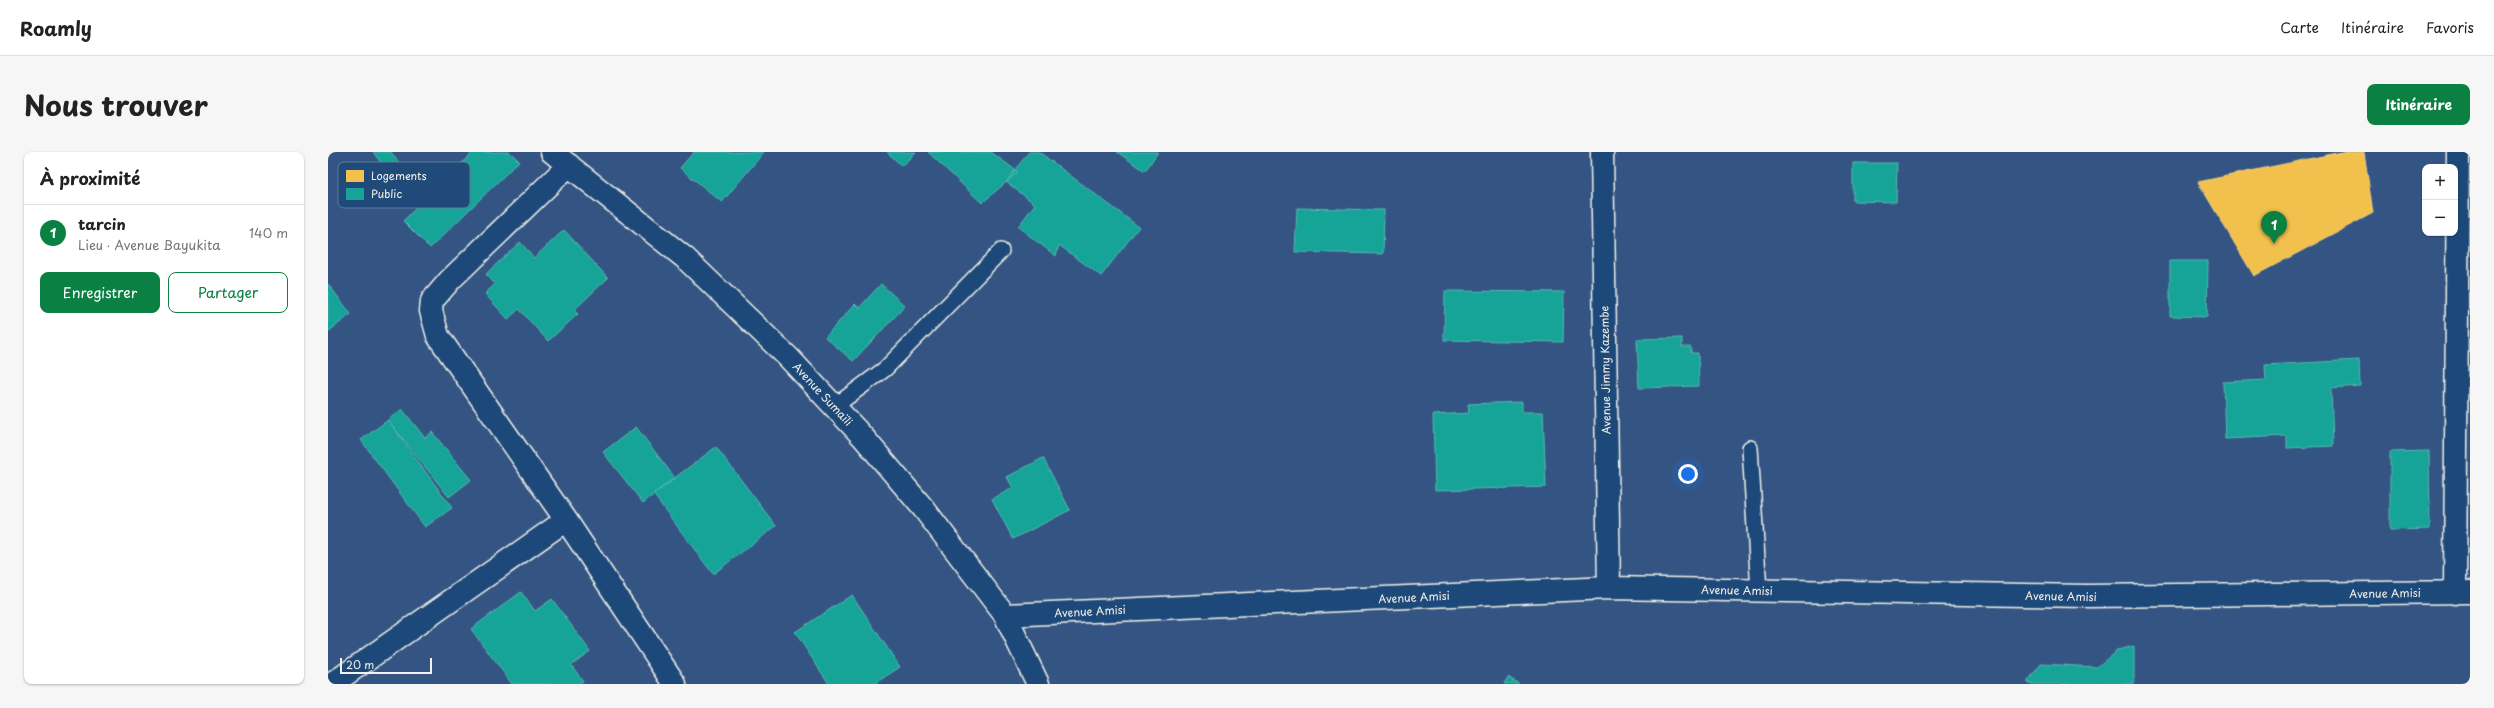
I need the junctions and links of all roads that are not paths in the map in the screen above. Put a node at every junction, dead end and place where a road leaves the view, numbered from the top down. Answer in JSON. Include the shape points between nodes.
{"nodes":[{"id":1,"x":1602,"y":152,"type":"edge"},
{"id":2,"x":2458,"y":152,"type":"edge"},
{"id":3,"x":561,"y":158,"type":"edge"},
{"id":4,"x":1001,"y":251,"type":"dead end"},
{"id":5,"x":835,"y":406,"type":"junction"},
{"id":6,"x":1750,"y":448,"type":"dead end"},
{"id":7,"x":566,"y":520,"type":"junction"},
{"id":8,"x":1609,"y":588,"type":"junction"},
{"id":9,"x":1759,"y":590,"type":"junction"},
{"id":10,"x":2462,"y":592,"type":"edge"},
{"id":11,"x":1005,"y":615,"type":"junction"},
{"id":12,"x":332,"y":684,"type":"edge"},
{"id":13,"x":675,"y":684,"type":"edge"},
{"id":14,"x":1038,"y":684,"type":"edge"}],
"edges":[{"from":1,"to":8,"type":"street","name":"Avenue Jimmy Kazembe"},
{"from":2,"to":10,"type":"street"},
{"from":3,"to":5,"type":"street","name":"Avenue Sumaïli","via":[[685,258]]},
{"from":3,"to":7,"type":"street","via":[[432,301],[431,311],[438,336]]},
{"from":4,"to":5,"type":"lane","via":[[885,369]]},
{"from":5,"to":11,"type":"street","name":"Avenue Sumaïli","via":[[924,509]]},
{"from":6,"to":9,"type":"lane"},
{"from":7,"to":12,"type":"street"},
{"from":7,"to":13,"type":"street"},
{"from":8,"to":9,"type":"street","name":"Avenue Amisi"},
{"from":8,"to":11,"type":"street","name":"Avenue Amisi"},
{"from":9,"to":10,"type":"street","name":"Avenue Amisi","via":[[2087,596]]},
{"from":11,"to":14,"type":"street","name":"Avenue Sumaïli"}]}
